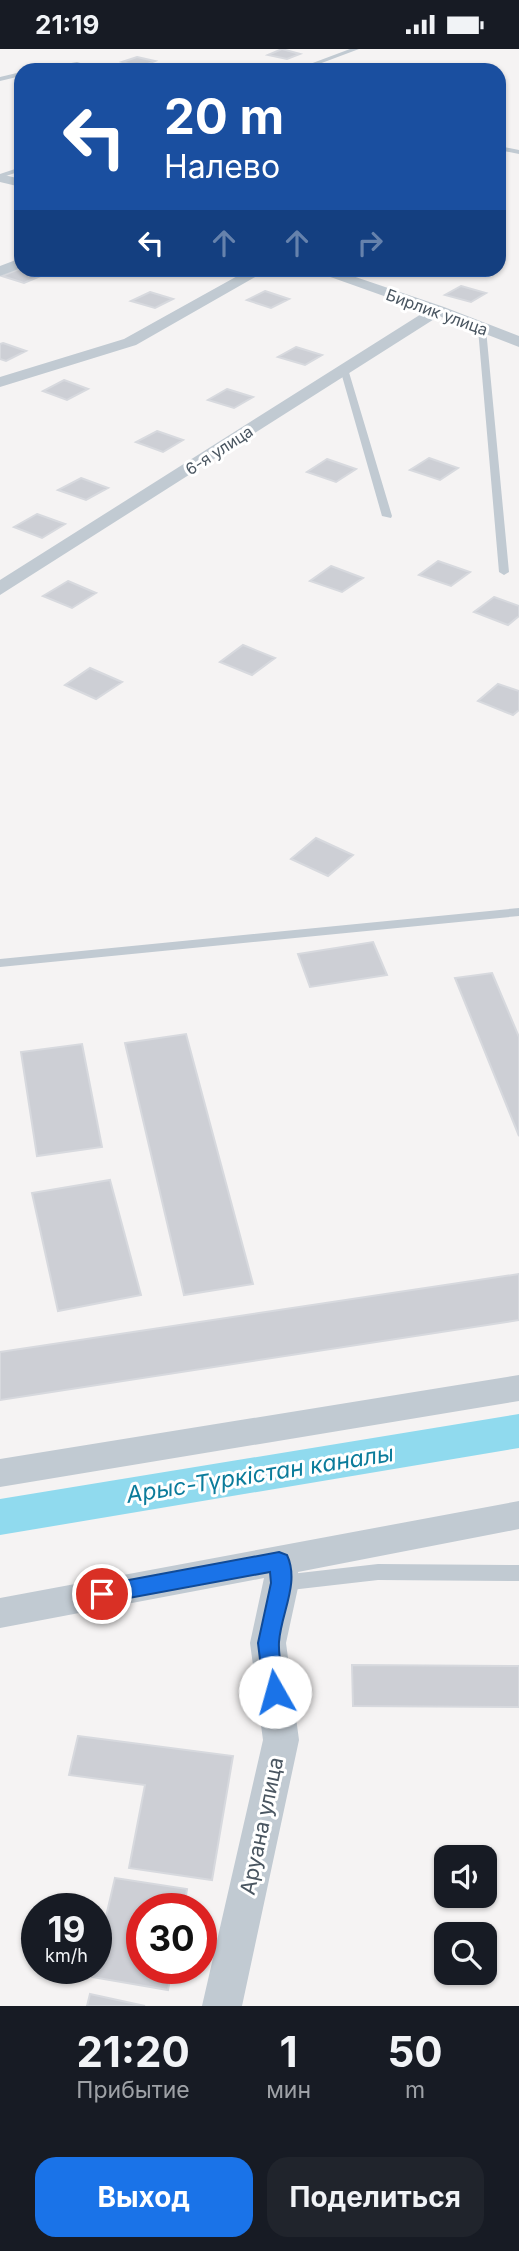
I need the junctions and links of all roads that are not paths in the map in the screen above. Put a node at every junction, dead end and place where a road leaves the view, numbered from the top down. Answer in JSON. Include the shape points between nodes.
{"nodes":[{"id":1,"x":338,"y":49,"type":"edge"},
{"id":2,"x":353,"y":50,"type":"edge"},
{"id":3,"x":317,"y":63,"type":"edge"},
{"id":4,"x":248,"y":277,"type":"edge"},
{"id":5,"x":339,"y":277,"type":"edge"},
{"id":6,"x":438,"y":310,"type":"junction"},
{"id":7,"x":482,"y":329,"type":"junction"},
{"id":8,"x":519,"y":342,"type":"edge"},
{"id":9,"x":344,"y":369,"type":"junction"},
{"id":10,"x":0,"y":382,"type":"edge"},
{"id":11,"x":387,"y":516,"type":"dead end"},
{"id":12,"x":504,"y":572,"type":"dead end"},
{"id":13,"x":0,"y":589,"type":"edge"},
{"id":14,"x":518,"y":914,"type":"edge"},
{"id":15,"x":0,"y":963,"type":"edge"},
{"id":16,"x":519,"y":1388,"type":"edge"},
{"id":17,"x":0,"y":1473,"type":"edge"},
{"id":18,"x":519,"y":1515,"type":"edge"},
{"id":19,"x":281,"y":1572,"type":"junction"},
{"id":20,"x":519,"y":1573,"type":"edge"},
{"id":21,"x":0,"y":1613,"type":"edge"},
{"id":22,"x":222,"y":2006,"type":"edge"}],
"edges":[{"from":1,"to":2,"type":"lane"},
{"from":2,"to":3,"type":"lane"},
{"from":4,"to":10,"type":"street","via":[[130,342]]},
{"from":5,"to":6,"type":"street","name":"Бирлик улица"},
{"from":6,"to":7,"type":"street","name":"Бирлик улица"},
{"from":6,"to":9,"type":"street","name":"6-я улица"},
{"from":7,"to":8,"type":"street","name":"Бирлик улица"},
{"from":7,"to":12,"type":"lane"},
{"from":9,"to":11,"type":"lane"},
{"from":9,"to":13,"type":"street","name":"6-я улица"},
{"from":14,"to":15,"type":"lane"},
{"from":16,"to":17,"type":"street"},
{"from":18,"to":19,"type":"street"},
{"from":19,"to":20,"type":"lane"},
{"from":19,"to":21,"type":"street"},
{"from":19,"to":22,"type":"street","name":"Аруана улица","via":[[268,1643],[281,1741]]}]}
